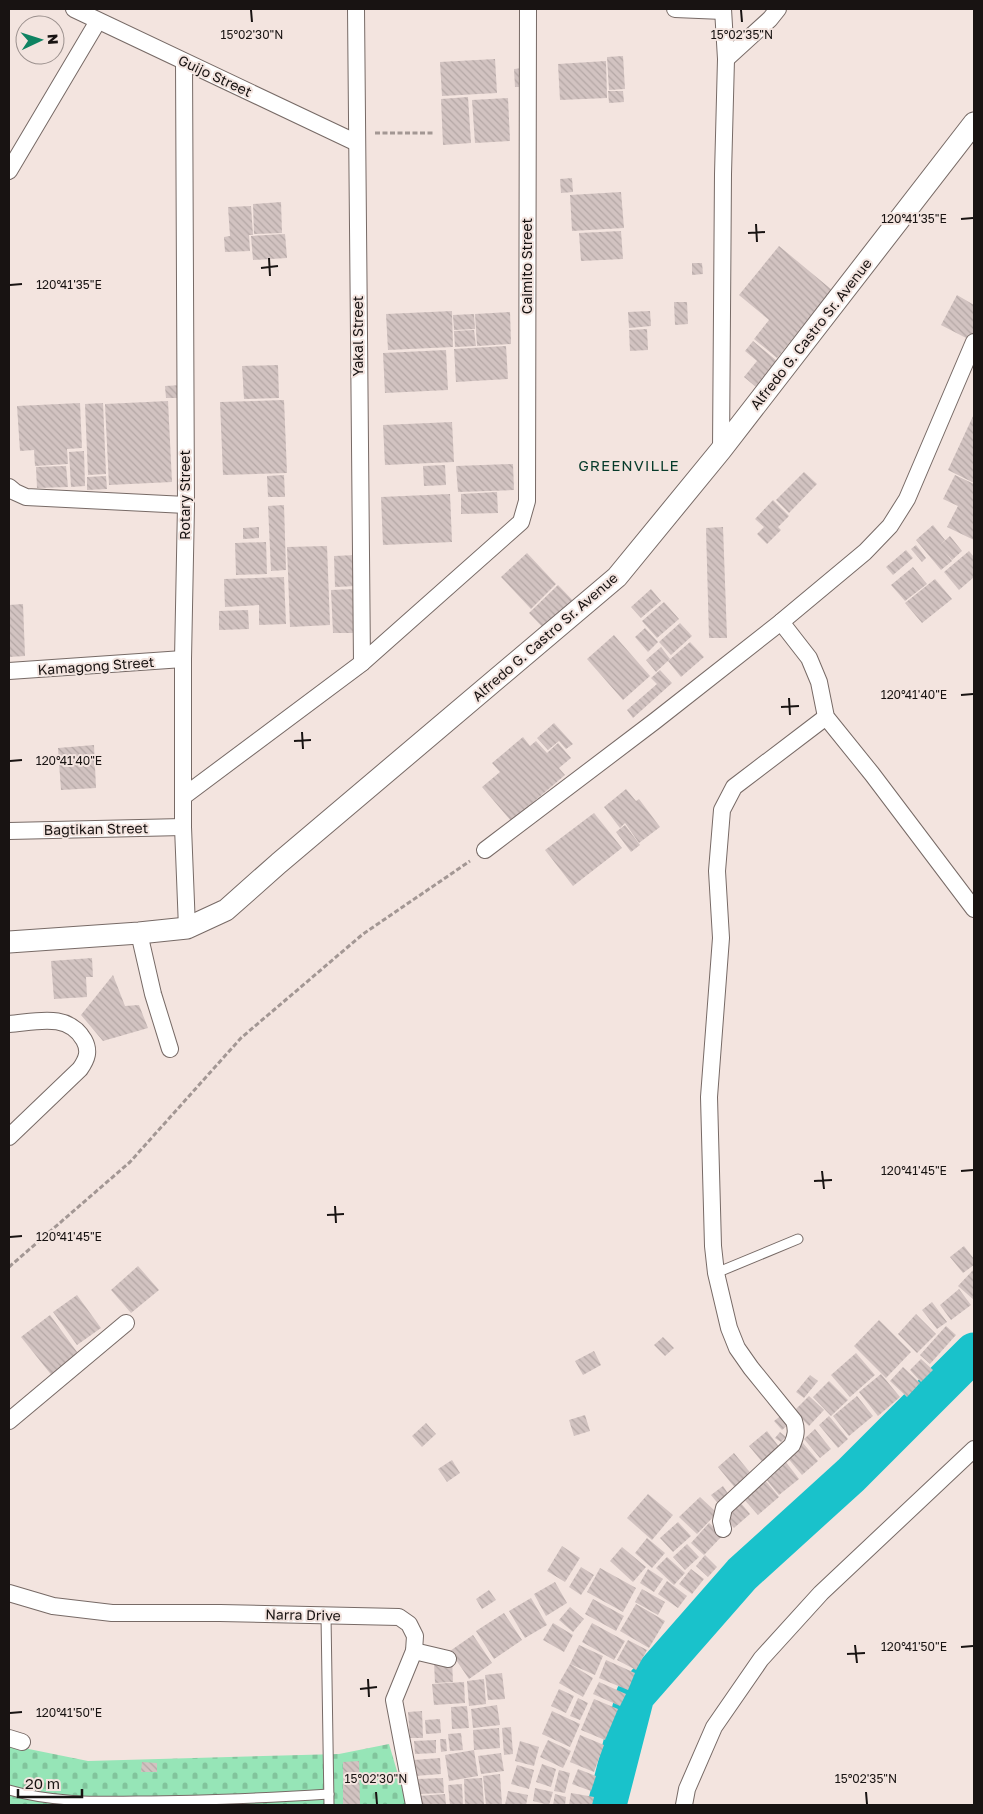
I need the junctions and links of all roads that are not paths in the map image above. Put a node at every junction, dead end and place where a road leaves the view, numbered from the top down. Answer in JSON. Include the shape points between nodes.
{"nodes":[{"id":1,"x":74,"y":9,"type":"edge"},
{"id":2,"x":356,"y":9,"type":"edge"},
{"id":3,"x":528,"y":9,"type":"edge"},
{"id":4,"x":676,"y":9,"type":"edge"},
{"id":5,"x":778,"y":9,"type":"edge"},
{"id":6,"x":723,"y":10,"type":"edge"},
{"id":7,"x":98,"y":21,"type":"junction"},
{"id":8,"x":726,"y":59,"type":"junction"},
{"id":9,"x":184,"y":62,"type":"junction"},
{"id":10,"x":974,"y":123,"type":"edge"},
{"id":11,"x":357,"y":143,"type":"junction"},
{"id":12,"x":10,"y":168,"type":"edge"},
{"id":13,"x":974,"y":342,"type":"edge"},
{"id":14,"x":721,"y":450,"type":"junction"},
{"id":15,"x":9,"y":487,"type":"edge"},
{"id":16,"x":186,"y":505,"type":"junction"},
{"id":17,"x":780,"y":622,"type":"junction"},
{"id":18,"x":182,"y":659,"type":"junction"},
{"id":19,"x":362,"y":663,"type":"junction"},
{"id":20,"x":9,"y":672,"type":"edge"},
{"id":21,"x":826,"y":717,"type":"junction"},
{"id":22,"x":184,"y":796,"type":"junction"},
{"id":23,"x":183,"y":827,"type":"junction"},
{"id":24,"x":9,"y":831,"type":"edge"},
{"id":25,"x":485,"y":850,"type":"road end"},
{"id":26,"x":974,"y":909,"type":"edge"},
{"id":27,"x":186,"y":928,"type":"junction"},
{"id":28,"x":139,"y":933,"type":"junction"},
{"id":29,"x":9,"y":942,"type":"edge"},
{"id":30,"x":9,"y":1024,"type":"edge"},
{"id":31,"x":170,"y":1049,"type":"dead end"},
{"id":32,"x":9,"y":1137,"type":"edge"},
{"id":33,"x":798,"y":1239,"type":"dead end"},
{"id":34,"x":716,"y":1273,"type":"junction"},
{"id":35,"x":126,"y":1323,"type":"dead end"},
{"id":36,"x":9,"y":1421,"type":"edge"},
{"id":37,"x":974,"y":1449,"type":"edge"},
{"id":38,"x":723,"y":1529,"type":"dead end"},
{"id":39,"x":9,"y":1592,"type":"edge"},
{"id":40,"x":326,"y":1616,"type":"junction"},
{"id":41,"x":414,"y":1651,"type":"junction"},
{"id":42,"x":448,"y":1659,"type":"dead end"},
{"id":43,"x":9,"y":1790,"type":"edge"},
{"id":44,"x":329,"y":1794,"type":"junction"},
{"id":45,"x":28,"y":1796,"type":"junction"},
{"id":46,"x":26,"y":1805,"type":"edge"},
{"id":47,"x":329,"y":1805,"type":"edge"},
{"id":48,"x":414,"y":1805,"type":"edge"},
{"id":49,"x":684,"y":1805,"type":"edge"}],
"edges":[{"from":1,"to":7,"type":"street","name":"Guijo Street"},
{"from":2,"to":11,"type":"street","name":"Yakal Street"},
{"from":3,"to":19,"type":"street","name":"Caimito Street","via":[[527,501],[521,522]]},
{"from":4,"to":6,"type":"street"},
{"from":5,"to":8,"type":"street"},
{"from":6,"to":8,"type":"street"},
{"from":7,"to":9,"type":"street","name":"Guijo Street"},
{"from":7,"to":12,"type":"street"},
{"from":8,"to":14,"type":"street"},
{"from":9,"to":11,"type":"street","name":"Guijo Street"},
{"from":9,"to":16,"type":"street","name":"Rotary Street"},
{"from":10,"to":14,"type":"street","name":"Alfredo G. Castro Sr. Avenue"},
{"from":11,"to":19,"type":"street","name":"Yakal Street"},
{"from":13,"to":17,"type":"street","via":[[907,499],[890,526]]},
{"from":14,"to":27,"type":"street","name":"Alfredo G. Castro Sr. Avenue","via":[[617,577],[226,910]]},
{"from":15,"to":16,"type":"street","via":[[26,497]]},
{"from":16,"to":18,"type":"street","name":"Rotary Street"},
{"from":17,"to":21,"type":"street","via":[[809,658],[819,682]]},
{"from":17,"to":25,"type":"street"},
{"from":18,"to":20,"type":"street","name":"Kamagong Street"},
{"from":18,"to":22,"type":"street","name":"Rotary Street"},
{"from":19,"to":22,"type":"street"},
{"from":21,"to":26,"type":"street"},
{"from":21,"to":34,"type":"street","via":[[734,787],[722,810],[717,871],[721,938],[709,1096]]},
{"from":22,"to":23,"type":"street","name":"Rotary Street"},
{"from":23,"to":24,"type":"street","name":"Bagtikan Street"},
{"from":23,"to":27,"type":"street","name":"Rotary Street"},
{"from":27,"to":28,"type":"street","name":"Alfredo G. Castro Sr. Avenue"},
{"from":28,"to":29,"type":"street","name":"Alfredo G. Castro Sr. Avenue"},
{"from":28,"to":31,"type":"street"},
{"from":30,"to":32,"type":"street","via":[[55,1020],[67,1023],[78,1030],[86,1045],[87,1058],[80,1069]]},
{"from":33,"to":34,"type":"lane"},
{"from":34,"to":38,"type":"street","via":[[737,1348],[794,1421],[796,1428],[792,1446],[724,1508]]},
{"from":35,"to":36,"type":"street"},
{"from":37,"to":49,"type":"street","via":[[821,1592],[761,1659],[714,1728],[687,1789]]},
{"from":39,"to":40,"type":"street","name":"Narra Drive","via":[[53,1606],[112,1613]]},
{"from":40,"to":41,"type":"street","name":"Narra Drive","via":[[399,1617],[409,1624],[415,1636]]},
{"from":40,"to":44,"type":"lane"},
{"from":41,"to":42,"type":"street"},
{"from":41,"to":48,"type":"street","via":[[394,1700]]},
{"from":43,"to":45,"type":"lane"},
{"from":44,"to":45,"type":"lane","via":[[145,1802]]},
{"from":44,"to":47,"type":"lane"},
{"from":45,"to":46,"type":"lane"}]}
